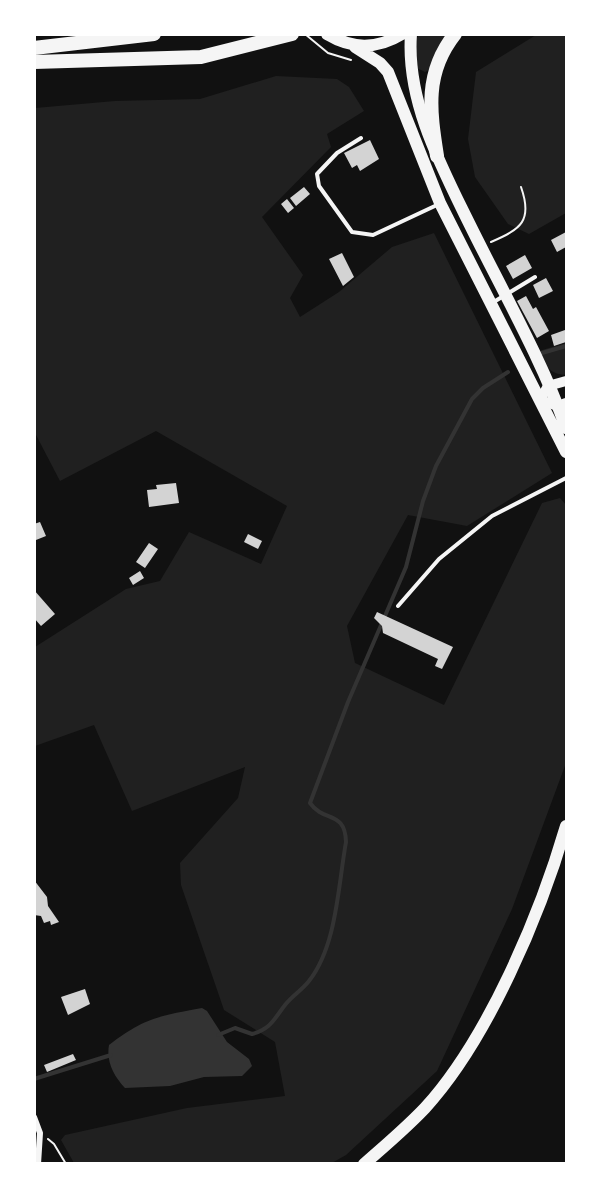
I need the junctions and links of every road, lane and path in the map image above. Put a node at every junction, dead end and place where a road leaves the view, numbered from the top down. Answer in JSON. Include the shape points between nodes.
{"nodes":[{"id":1,"x":154,"y":34,"type":"edge"},
{"id":2,"x":292,"y":34,"type":"edge"},
{"id":3,"x":305,"y":34,"type":"edge"},
{"id":4,"x":327,"y":34,"type":"edge"},
{"id":5,"x":402,"y":34,"type":"edge"},
{"id":6,"x":411,"y":34,"type":"edge"},
{"id":7,"x":455,"y":34,"type":"edge"},
{"id":8,"x":355,"y":47,"type":"junction"},
{"id":9,"x":34,"y":48,"type":"edge"},
{"id":10,"x":34,"y":62,"type":"edge"},
{"id":11,"x":357,"y":62,"type":"dead end"},
{"id":12,"x":361,"y":138,"type":"dead end"},
{"id":13,"x":437,"y":156,"type":"junction"},
{"id":14,"x":521,"y":187,"type":"dead end"},
{"id":15,"x":452,"y":190,"type":"junction"},
{"id":16,"x":440,"y":203,"type":"junction"},
{"id":17,"x":480,"y":247,"type":"junction"},
{"id":18,"x":535,"y":277,"type":"dead end"},
{"id":19,"x":505,"y":297,"type":"junction"},
{"id":20,"x":491,"y":303,"type":"junction"},
{"id":21,"x":567,"y":381,"type":"edge"},
{"id":22,"x":548,"y":386,"type":"junction"},
{"id":23,"x":540,"y":400,"type":"junction"},
{"id":24,"x":562,"y":404,"type":"edge"},
{"id":25,"x":567,"y":428,"type":"edge"},
{"id":26,"x":567,"y":452,"type":"edge"},
{"id":27,"x":567,"y":478,"type":"edge"},
{"id":28,"x":398,"y":606,"type":"dead end"},
{"id":29,"x":567,"y":826,"type":"edge"},
{"id":30,"x":34,"y":1117,"type":"edge"},
{"id":31,"x":40,"y":1132,"type":"junction"},
{"id":32,"x":38,"y":1164,"type":"edge"},
{"id":33,"x":66,"y":1164,"type":"edge"},
{"id":34,"x":364,"y":1164,"type":"edge"}],
"edges":[{"from":1,"to":9,"type":"highway"},
{"from":2,"to":10,"type":"highway","via":[[201,57]]},
{"from":3,"to":11,"type":"path","via":[[328,53]]},
{"from":4,"to":8,"type":"main road"},
{"from":5,"to":8,"type":"main road","via":[[390,42]]},
{"from":6,"to":13,"type":"main road","via":[[410,61],[416,94]]},
{"from":7,"to":13,"type":"highway","via":[[440,58],[429,106]]},
{"from":8,"to":16,"type":"main road","via":[[388,72]]},
{"from":12,"to":16,"type":"lane","via":[[337,153],[317,174],[319,186],[352,232],[373,235]]},
{"from":13,"to":15,"type":"main road"},
{"from":14,"to":17,"type":"path","via":[[527,211],[518,229]]},
{"from":15,"to":16,"type":"lane"},
{"from":15,"to":17,"type":"main road"},
{"from":16,"to":20,"type":"main road"},
{"from":17,"to":19,"type":"main road"},
{"from":18,"to":19,"type":"lane"},
{"from":19,"to":20,"type":"lane"},
{"from":19,"to":22,"type":"main road"},
{"from":20,"to":23,"type":"main road"},
{"from":21,"to":22,"type":"street"},
{"from":22,"to":23,"type":"street"},
{"from":22,"to":24,"type":"main road"},
{"from":23,"to":24,"type":"street"},
{"from":23,"to":26,"type":"main road"},
{"from":24,"to":25,"type":"main road"},
{"from":27,"to":28,"type":"lane","via":[[492,516],[439,559]]},
{"from":29,"to":34,"type":"main road","via":[[511,972],[473,1041],[426,1107]]},
{"from":30,"to":31,"type":"street"},
{"from":31,"to":32,"type":"street"},
{"from":31,"to":33,"type":"path","via":[[54,1144]]}]}
